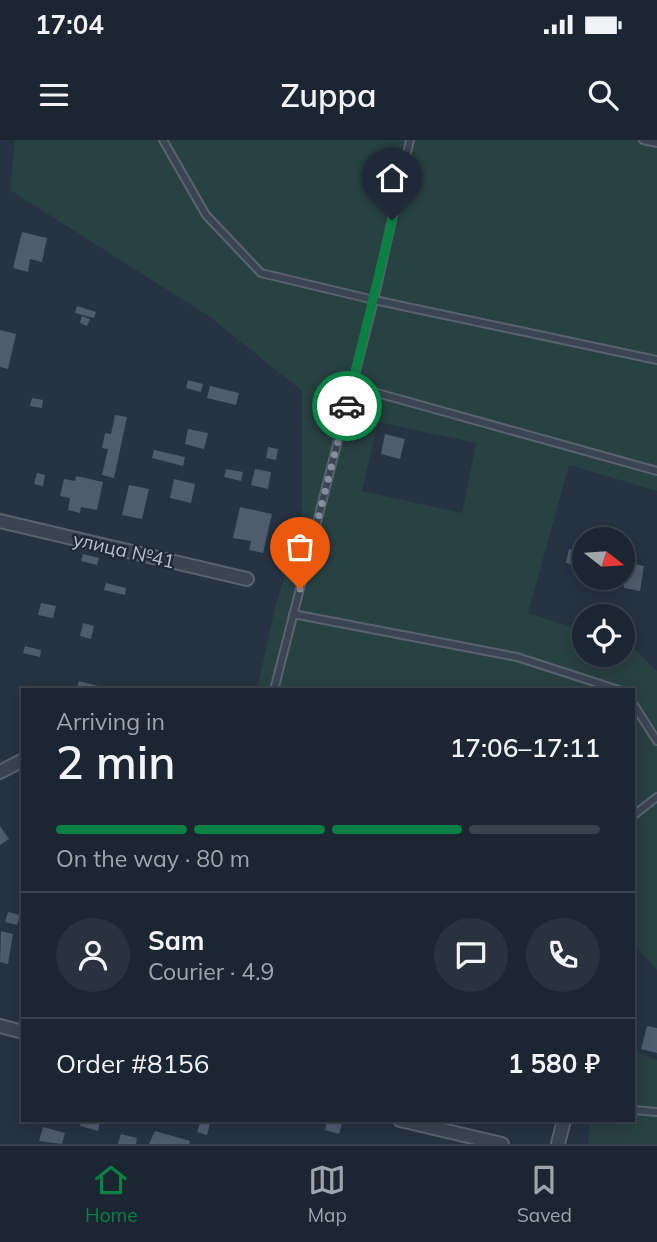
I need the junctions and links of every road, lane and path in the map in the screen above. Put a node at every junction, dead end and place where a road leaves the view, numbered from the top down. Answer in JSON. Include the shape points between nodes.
{"nodes":[{"id":1,"x":163,"y":140,"type":"edge"},
{"id":2,"x":410,"y":140,"type":"edge"},
{"id":3,"x":643,"y":140,"type":"edge"},
{"id":4,"x":657,"y":144,"type":"edge"},
{"id":5,"x":374,"y":300,"type":"junction"},
{"id":6,"x":657,"y":360,"type":"edge"},
{"id":7,"x":352,"y":386,"type":"junction"},
{"id":8,"x":657,"y":471,"type":"edge"},
{"id":9,"x":0,"y":522,"type":"edge"},
{"id":10,"x":247,"y":579,"type":"dead end"},
{"id":11,"x":293,"y":614,"type":"junction"},
{"id":12,"x":274,"y":688,"type":"edge"},
{"id":13,"x":613,"y":688,"type":"edge"},
{"id":14,"x":635,"y":707,"type":"edge"},
{"id":15,"x":657,"y":741,"type":"edge"},
{"id":16,"x":21,"y":761,"type":"edge"},
{"id":17,"x":0,"y":772,"type":"edge"},
{"id":18,"x":657,"y":797,"type":"edge"},
{"id":19,"x":635,"y":814,"type":"edge"},
{"id":20,"x":0,"y":1026,"type":"edge"},
{"id":21,"x":21,"y":1031,"type":"edge"},
{"id":22,"x":635,"y":1110,"type":"edge"},
{"id":23,"x":657,"y":1112,"type":"edge"},
{"id":24,"x":408,"y":1122,"type":"edge"},
{"id":25,"x":564,"y":1122,"type":"edge"},
{"id":26,"x":502,"y":1144,"type":"edge"},
{"id":27,"x":558,"y":1144,"type":"edge"}],
"edges":[{"from":1,"to":5,"type":"lane","via":[[206,215],[261,273]]},
{"from":2,"to":5,"type":"lane"},
{"from":3,"to":4,"type":"lane"},
{"from":5,"to":6,"type":"lane"},
{"from":5,"to":7,"type":"lane"},
{"from":7,"to":8,"type":"lane"},
{"from":7,"to":11,"type":"lane"},
{"from":9,"to":10,"type":"street","name":"улица №41"},
{"from":11,"to":12,"type":"lane"},
{"from":11,"to":13,"type":"lane","via":[[517,657]]},
{"from":14,"to":15,"type":"lane"},
{"from":16,"to":17,"type":"street"},
{"from":18,"to":19,"type":"lane"},
{"from":20,"to":21,"type":"street"},
{"from":22,"to":23,"type":"lane"},
{"from":24,"to":26,"type":"street"},
{"from":25,"to":27,"type":"street"}]}
